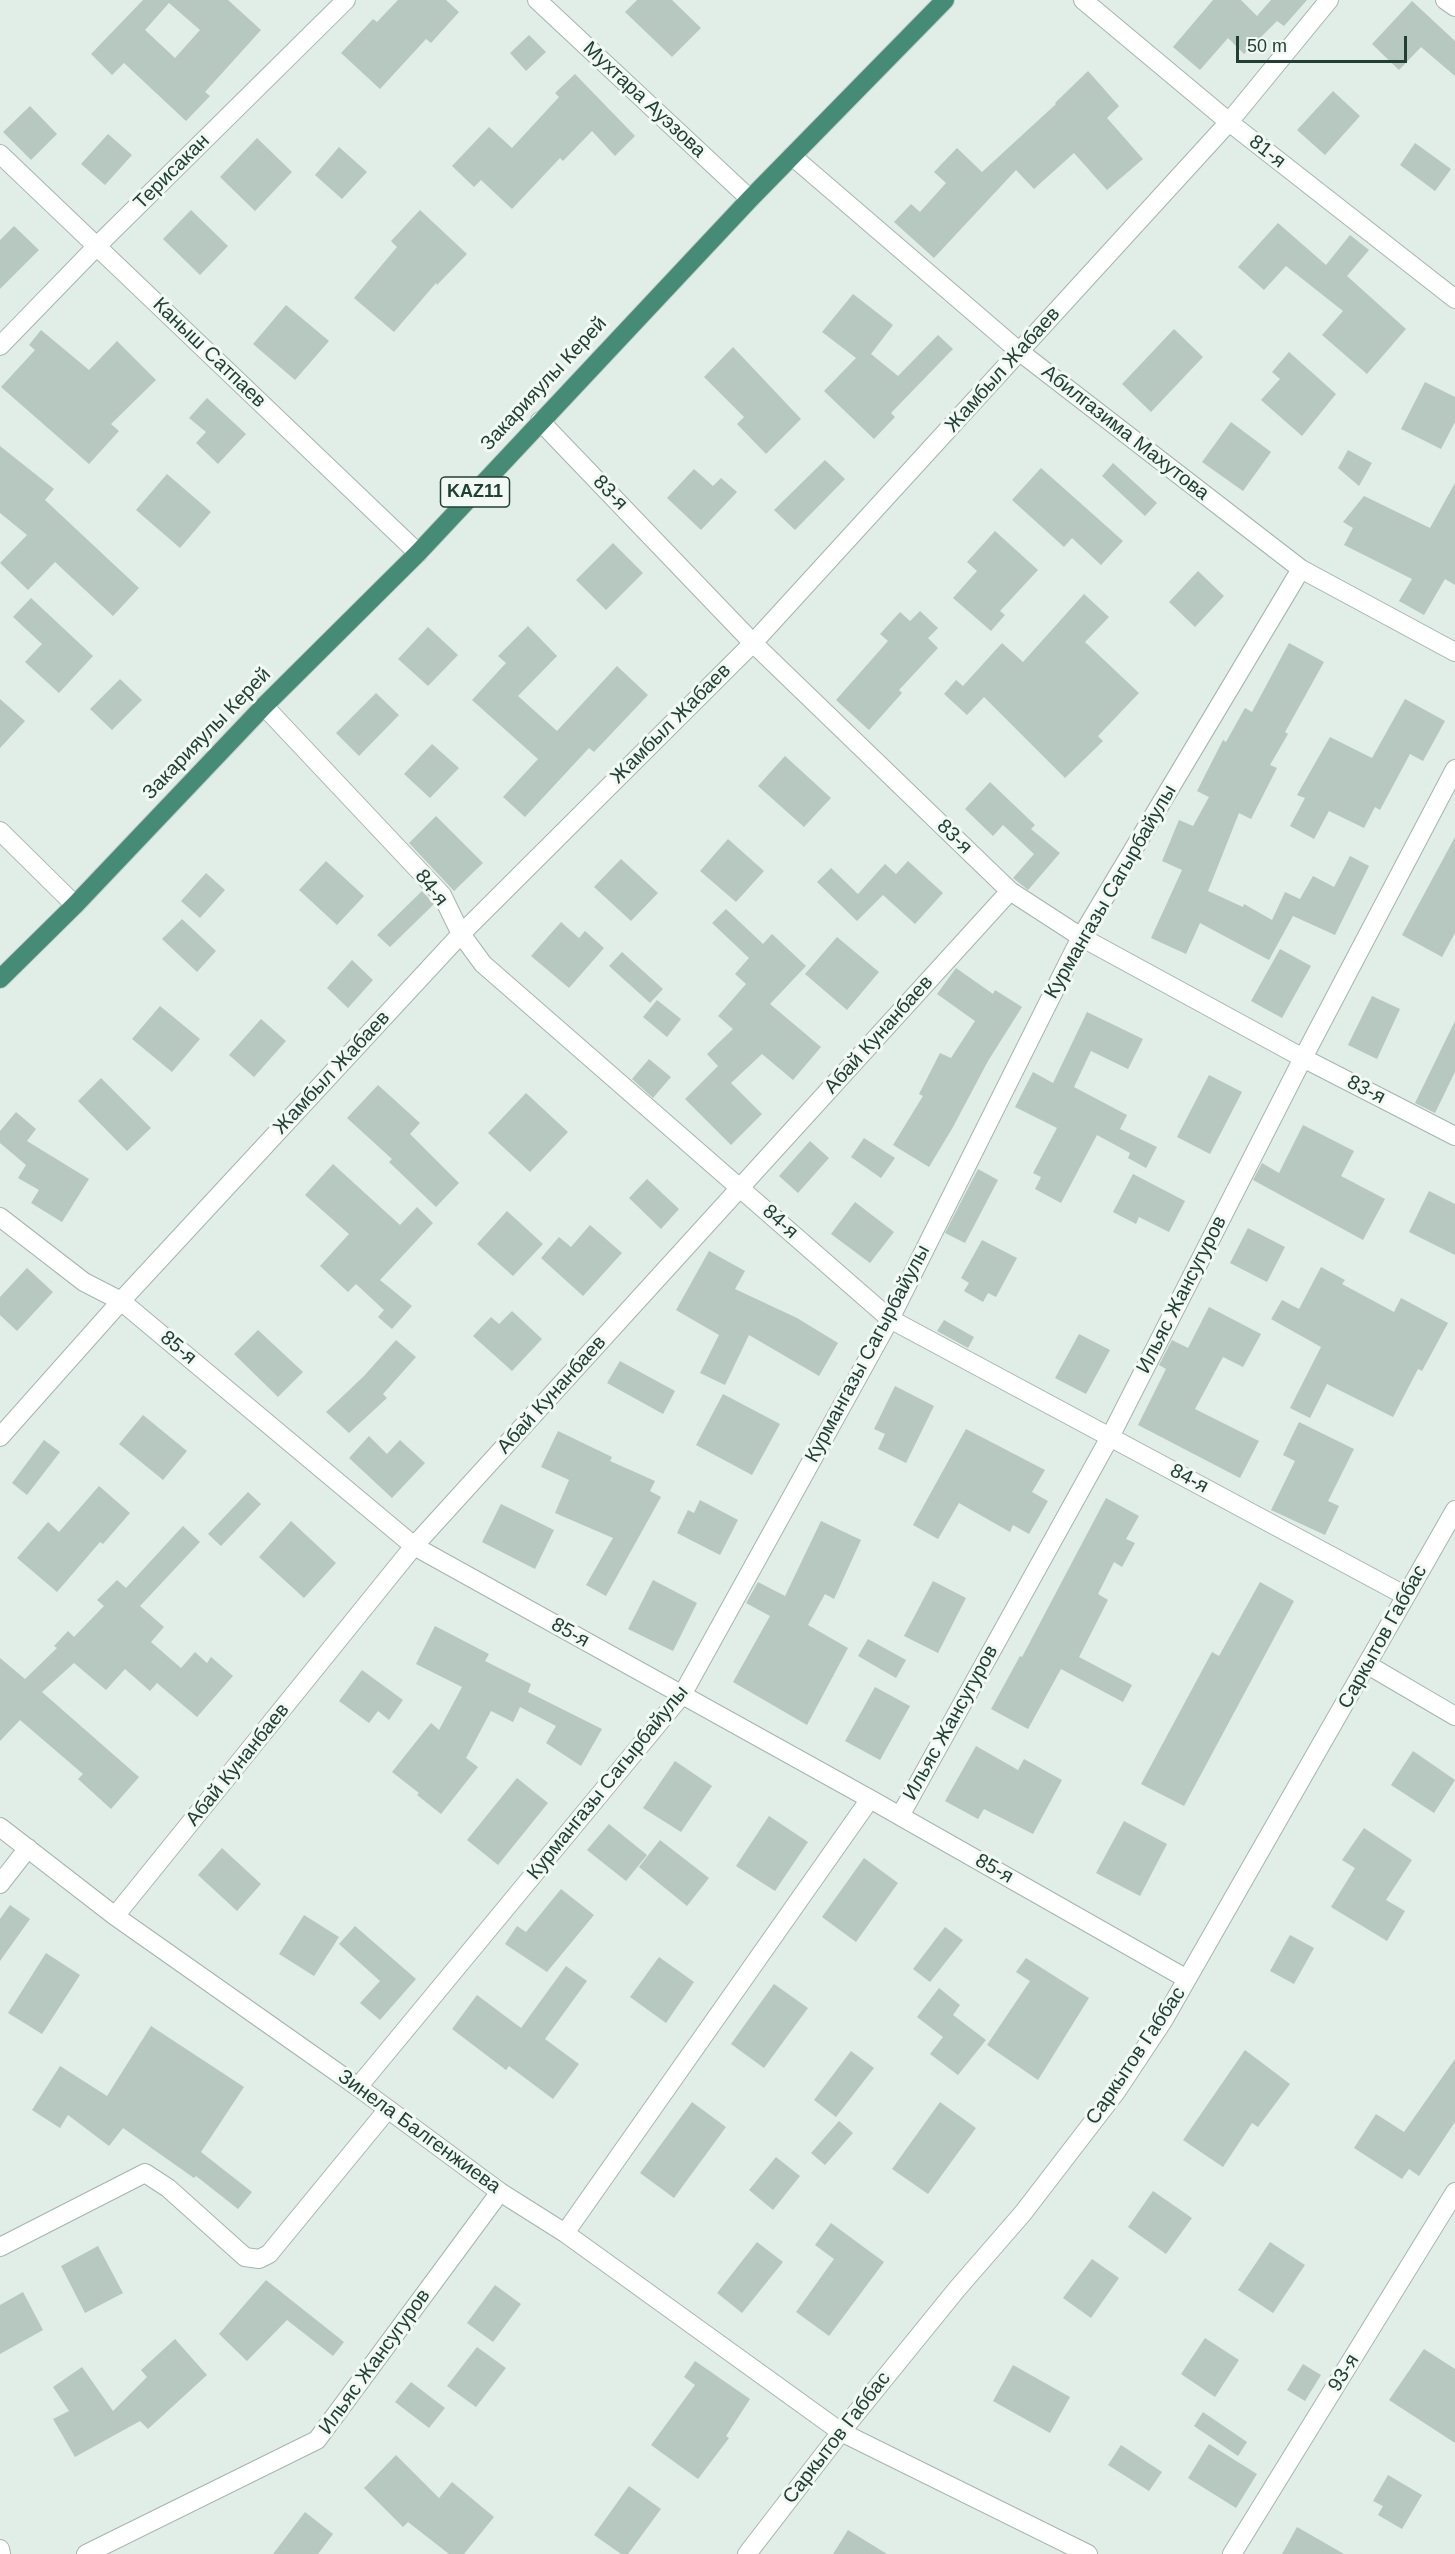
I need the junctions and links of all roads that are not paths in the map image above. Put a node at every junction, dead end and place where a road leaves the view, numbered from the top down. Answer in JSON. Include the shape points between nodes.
{"nodes":[{"id":1,"x":346,"y":0,"type":"edge"},
{"id":2,"x":537,"y":0,"type":"edge"},
{"id":3,"x":945,"y":0,"type":"edge"},
{"id":4,"x":1083,"y":0,"type":"edge"},
{"id":5,"x":1329,"y":0,"type":"edge"},
{"id":6,"x":1444,"y":0,"type":"edge"},
{"id":7,"x":1455,"y":7,"type":"edge"},
{"id":8,"x":1228,"y":122,"type":"junction"},
{"id":9,"x":0,"y":154,"type":"edge"},
{"id":10,"x":792,"y":156,"type":"junction"},
{"id":11,"x":750,"y":199,"type":"junction"},
{"id":12,"x":98,"y":245,"type":"junction"},
{"id":13,"x":1455,"y":298,"type":"edge"},
{"id":14,"x":0,"y":346,"type":"edge"},
{"id":15,"x":1020,"y":352,"type":"junction"},
{"id":16,"x":540,"y":421,"type":"junction"},
{"id":17,"x":418,"y":553,"type":"junction"},
{"id":18,"x":1301,"y":569,"type":"junction"},
{"id":19,"x":753,"y":643,"type":"junction"},
{"id":20,"x":1455,"y":652,"type":"edge"},
{"id":21,"x":264,"y":706,"type":"junction"},
{"id":22,"x":1455,"y":769,"type":"edge"},
{"id":23,"x":0,"y":831,"type":"edge"},
{"id":24,"x":1010,"y":891,"type":"junction"},
{"id":25,"x":75,"y":905,"type":"junction"},
{"id":26,"x":461,"y":934,"type":"junction"},
{"id":27,"x":1081,"y":937,"type":"junction"},
{"id":28,"x":0,"y":979,"type":"edge"},
{"id":29,"x":1303,"y":1058,"type":"junction"},
{"id":30,"x":1455,"y":1136,"type":"edge"},
{"id":31,"x":741,"y":1187,"type":"junction"},
{"id":32,"x":0,"y":1217,"type":"edge"},
{"id":33,"x":121,"y":1301,"type":"junction"},
{"id":34,"x":890,"y":1319,"type":"junction"},
{"id":35,"x":0,"y":1437,"type":"edge"},
{"id":36,"x":1110,"y":1437,"type":"junction"},
{"id":37,"x":1455,"y":1510,"type":"edge"},
{"id":38,"x":414,"y":1546,"type":"junction"},
{"id":39,"x":1406,"y":1596,"type":"junction"},
{"id":40,"x":1368,"y":1665,"type":"junction"},
{"id":41,"x":682,"y":1695,"type":"junction"},
{"id":42,"x":1455,"y":1716,"type":"edge"},
{"id":43,"x":870,"y":1799,"type":"junction"},
{"id":44,"x":900,"y":1816,"type":"junction"},
{"id":45,"x":0,"y":1827,"type":"edge"},
{"id":46,"x":28,"y":1848,"type":"junction"},
{"id":47,"x":0,"y":1884,"type":"edge"},
{"id":48,"x":116,"y":1916,"type":"junction"},
{"id":49,"x":1187,"y":1979,"type":"junction"},
{"id":50,"x":358,"y":2087,"type":"junction"},
{"id":51,"x":388,"y":2109,"type":"junction"},
{"id":52,"x":500,"y":2192,"type":"junction"},
{"id":53,"x":1455,"y":2192,"type":"edge"},
{"id":54,"x":566,"y":2233,"type":"junction"},
{"id":55,"x":0,"y":2247,"type":"edge"},
{"id":56,"x":841,"y":2432,"type":"junction"},
{"id":57,"x":0,"y":2549,"type":"edge"},
{"id":58,"x":1,"y":2554,"type":"edge"},
{"id":59,"x":86,"y":2554,"type":"edge"},
{"id":60,"x":747,"y":2554,"type":"edge"},
{"id":61,"x":1088,"y":2554,"type":"edge"},
{"id":62,"x":1232,"y":2554,"type":"edge"}],
"edges":[{"from":1,"to":12,"type":"street","name":"Терисакан"},
{"from":2,"to":11,"type":"street","name":"Мухтара Ауэзова"},
{"from":3,"to":10,"type":"highway","name":"Закарияулы Керей","number":"KAZ11"},
{"from":4,"to":8,"type":"street","name":"81-я"},
{"from":5,"to":8,"type":"street","name":"Жамбыл Жабаев"},
{"from":6,"to":7,"type":"street"},
{"from":8,"to":13,"type":"street","name":"81-я"},
{"from":8,"to":15,"type":"street","name":"Жамбыл Жабаев"},
{"from":9,"to":12,"type":"street","name":"Каныш Сатпаев"},
{"from":10,"to":11,"type":"highway","name":"Закарияулы Керей","number":"KAZ11"},
{"from":10,"to":15,"type":"street","name":"Абилгазима Махутова"},
{"from":11,"to":16,"type":"highway","name":"Закарияулы Керей","number":"KAZ11"},
{"from":12,"to":14,"type":"street","name":"Терисакан"},
{"from":12,"to":17,"type":"street","name":"Каныш Сатпаев"},
{"from":15,"to":18,"type":"street","name":"Абилгазима Махутова"},
{"from":15,"to":19,"type":"street","name":"Жамбыл Жабаев"},
{"from":16,"to":17,"type":"highway","name":"Закарияулы Керей","number":"KAZ11"},
{"from":16,"to":19,"type":"street","name":"83-я"},
{"from":17,"to":21,"type":"highway","name":"Закарияулы Керей","number":"KAZ11"},
{"from":18,"to":20,"type":"street","name":"Абилгазима Махутова"},
{"from":18,"to":27,"type":"street","name":"Курмангазы Сагырбайулы"},
{"from":19,"to":24,"type":"street","name":"83-я"},
{"from":19,"to":26,"type":"street","name":"Жамбыл Жабаев"},
{"from":21,"to":25,"type":"highway","name":"Закарияулы Керей","number":"KAZ11"},
{"from":21,"to":26,"type":"street","name":"84-я","via":[[442,896]]},
{"from":22,"to":29,"type":"street","name":"Ильяс Жансугуров"},
{"from":23,"to":25,"type":"street"},
{"from":24,"to":27,"type":"street","name":"83-я"},
{"from":24,"to":31,"type":"street","name":"Абай Кунанбаев"},
{"from":25,"to":28,"type":"highway","name":"Закарияулы Керей","number":"KAZ11"},
{"from":26,"to":31,"type":"street","name":"84-я","via":[[483,964]]},
{"from":26,"to":33,"type":"street","name":"Жамбыл Жабаев"},
{"from":27,"to":29,"type":"street","name":"83-я"},
{"from":27,"to":34,"type":"street","name":"Курмангазы Сагырбайулы"},
{"from":29,"to":30,"type":"street","name":"83-я"},
{"from":29,"to":36,"type":"street","name":"Ильяс Жансугуров"},
{"from":31,"to":34,"type":"street","name":"84-я"},
{"from":31,"to":38,"type":"street","name":"Абай Кунанбаев"},
{"from":32,"to":33,"type":"street","name":"85-я","via":[[84,1282]]},
{"from":33,"to":35,"type":"street","name":"Жамбыл Жабаев"},
{"from":33,"to":38,"type":"street","name":"85-я"},
{"from":34,"to":36,"type":"street","name":"84-я"},
{"from":34,"to":41,"type":"street","name":"Курмангазы Сагырбайулы"},
{"from":36,"to":39,"type":"street","name":"84-я"},
{"from":36,"to":44,"type":"street","name":"Ильяс Жансугуров"},
{"from":37,"to":39,"type":"street","name":"Саркытов Габбас"},
{"from":38,"to":41,"type":"street","name":"85-я"},
{"from":38,"to":48,"type":"street","name":"Абай Кунанбаев"},
{"from":39,"to":40,"type":"street","name":"Саркытов Габбас"},
{"from":40,"to":42,"type":"street"},
{"from":40,"to":49,"type":"street","name":"Саркытов Габбас"},
{"from":41,"to":43,"type":"street","name":"85-я"},
{"from":41,"to":50,"type":"street","name":"Курмангазы Сагырбайулы"},
{"from":43,"to":44,"type":"street","name":"85-я"},
{"from":43,"to":54,"type":"street"},
{"from":44,"to":49,"type":"street","name":"85-я"},
{"from":45,"to":46,"type":"street","name":"Зинела Балгенжиева"},
{"from":46,"to":47,"type":"street"},
{"from":46,"to":48,"type":"street","name":"Зинела Балгенжиева"},
{"from":48,"to":50,"type":"street","name":"Зинела Балгенжиева"},
{"from":49,"to":56,"type":"street","name":"Саркытов Габбас","via":[[1116,2092],[1045,2185]]},
{"from":50,"to":51,"type":"street","name":"Зинела Балгенжиева"},
{"from":51,"to":52,"type":"street","name":"Зинела Балгенжиева"},
{"from":51,"to":55,"type":"street","via":[[269,2254],[259,2259],[245,2257],[168,2188],[145,2173]]},
{"from":52,"to":54,"type":"street","name":"Зинела Балгенжиева"},
{"from":52,"to":59,"type":"street","name":"Ильяс Жансугуров","via":[[317,2440]]},
{"from":53,"to":62,"type":"street","name":"93-я"},
{"from":54,"to":56,"type":"street","name":"Зинела Балгенжиева"},
{"from":56,"to":60,"type":"street","name":"Саркытов Габбас"},
{"from":56,"to":61,"type":"street","name":"Зинела Балгенжиева"},
{"from":57,"to":58,"type":"street"}]}
